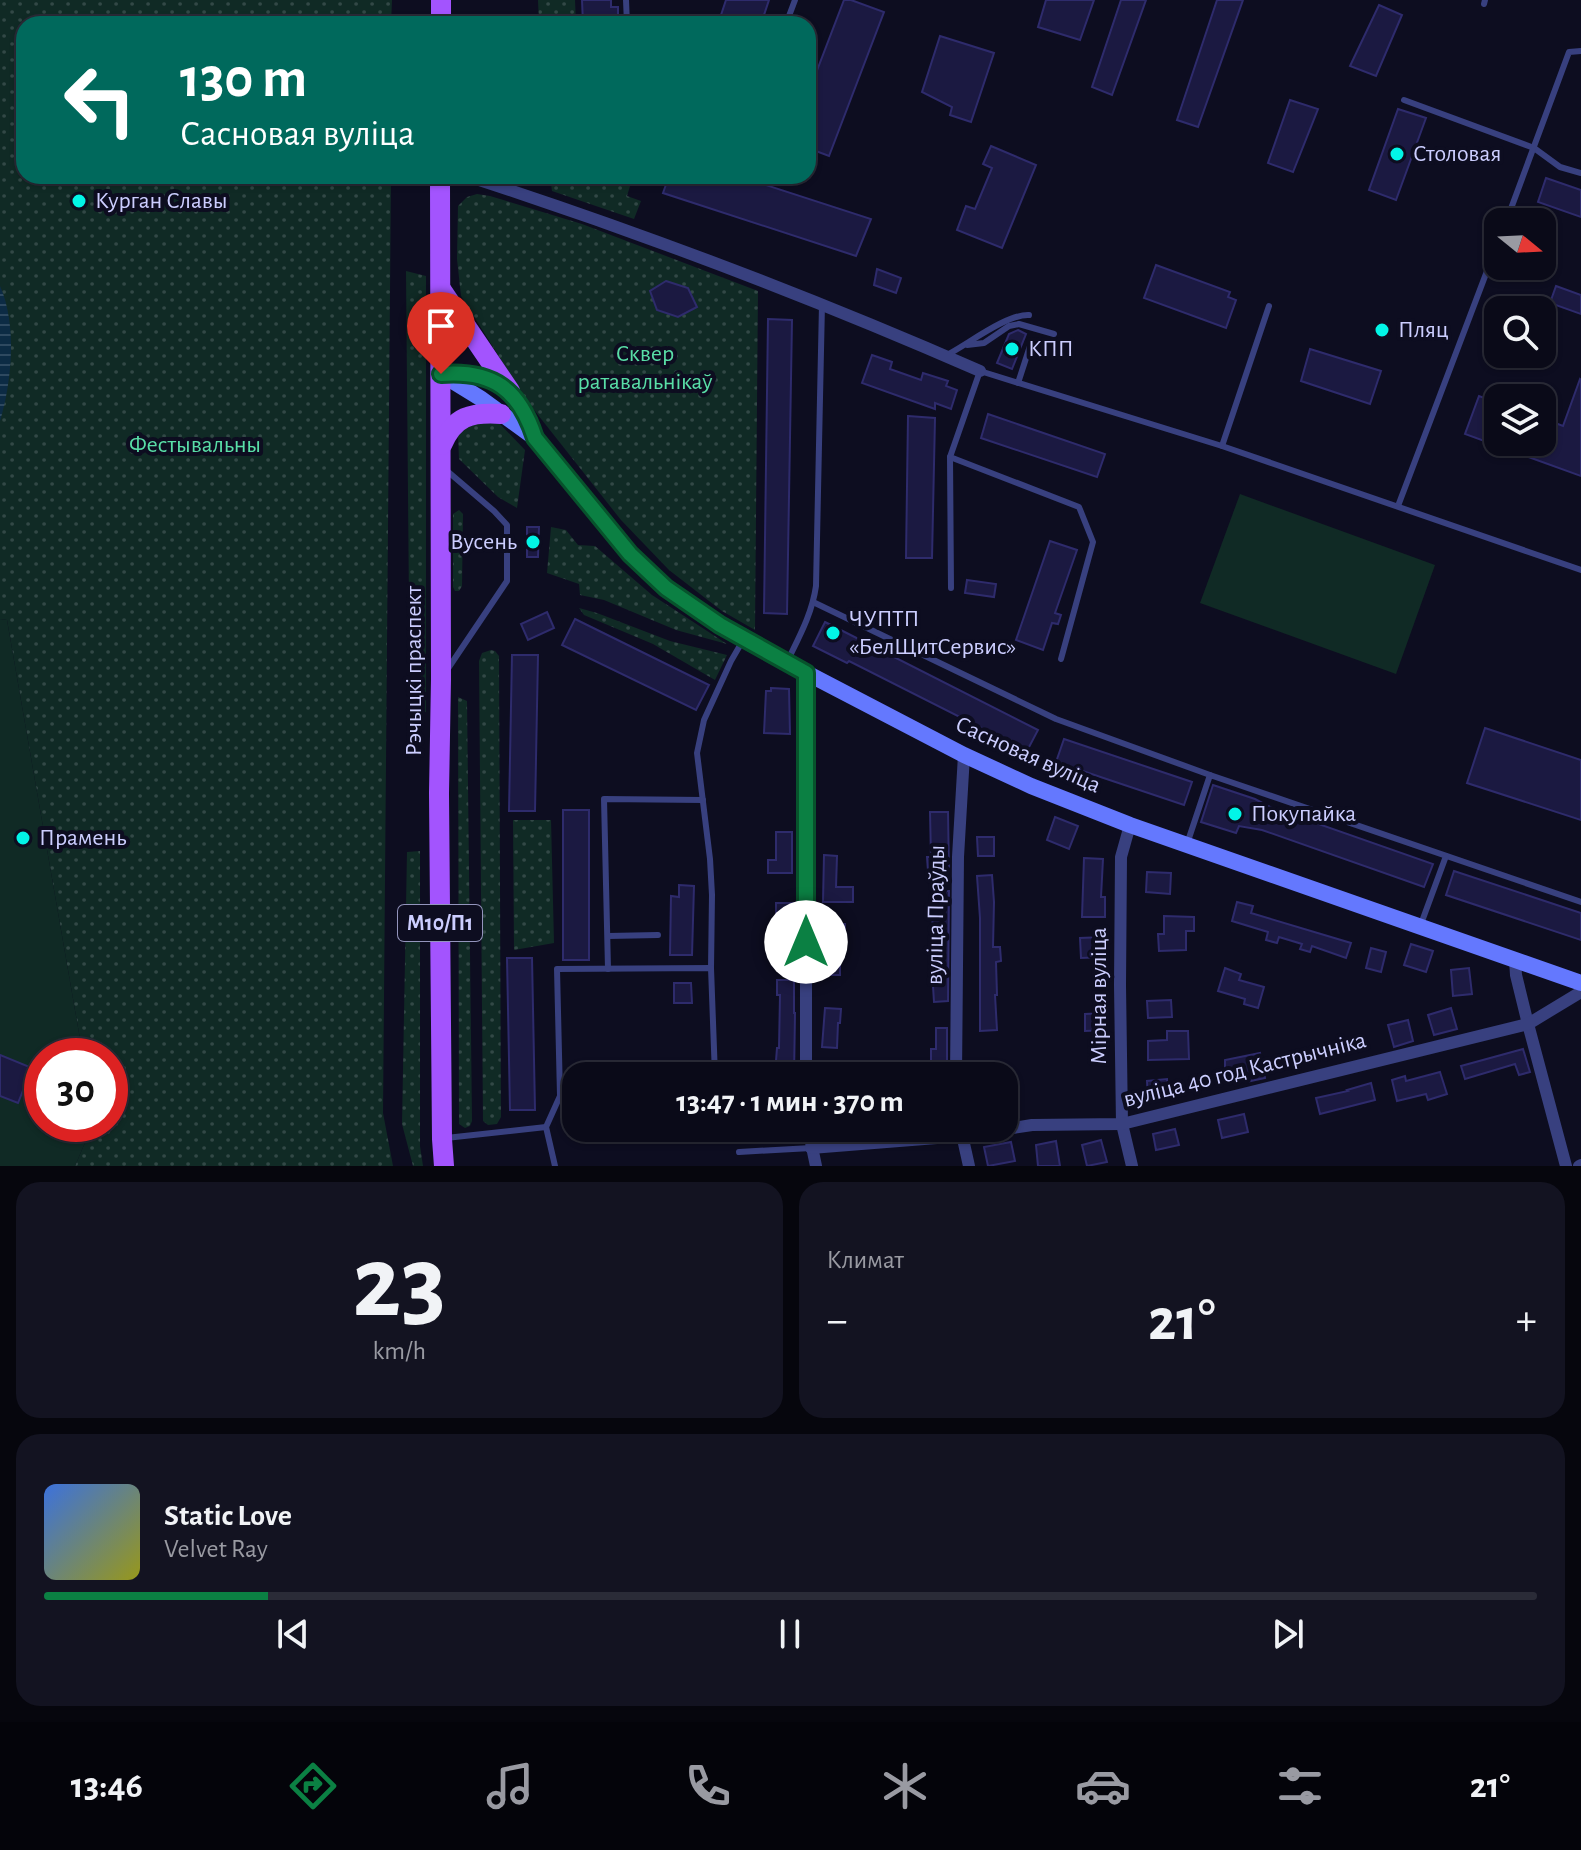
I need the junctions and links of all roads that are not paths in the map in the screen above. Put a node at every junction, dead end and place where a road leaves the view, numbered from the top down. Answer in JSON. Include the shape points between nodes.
{"nodes":[{"id":1,"x":1581,"y":51,"type":"edge"},
{"id":2,"x":1404,"y":100,"type":"dead end"},
{"id":3,"x":1534,"y":148,"type":"junction"},
{"id":4,"x":1581,"y":173,"type":"edge"},
{"id":5,"x":440,"y":184,"type":"edge"},
{"id":6,"x":491,"y":184,"type":"edge"},
{"id":7,"x":1511,"y":208,"type":"edge"},
{"id":8,"x":1484,"y":279,"type":"edge"},
{"id":9,"x":441,"y":289,"type":"junction"},
{"id":10,"x":822,"y":304,"type":"junction"},
{"id":11,"x":1269,"y":306,"type":"dead end"},
{"id":12,"x":1029,"y":315,"type":"dead end"},
{"id":13,"x":1054,"y":334,"type":"dead end"},
{"id":14,"x":967,"y":345,"type":"junction"},
{"id":15,"x":1030,"y":346,"type":"dead end"},
{"id":16,"x":945,"y":356,"type":"junction"},
{"id":17,"x":980,"y":371,"type":"junction"},
{"id":18,"x":441,"y":374,"type":"junction"},
{"id":19,"x":1018,"y":383,"type":"junction"},
{"id":20,"x":510,"y":391,"type":"junction"},
{"id":21,"x":501,"y":414,"type":"junction"},
{"id":22,"x":535,"y":438,"type":"junction"},
{"id":23,"x":1222,"y":446,"type":"junction"},
{"id":24,"x":950,"y":457,"type":"junction"},
{"id":25,"x":439,"y":458,"type":"junction"},
{"id":26,"x":1398,"y":506,"type":"junction"},
{"id":27,"x":1581,"y":570,"type":"edge"},
{"id":28,"x":951,"y":588,"type":"dead end"},
{"id":29,"x":813,"y":602,"type":"junction"},
{"id":30,"x":744,"y":639,"type":"junction"},
{"id":31,"x":1061,"y":659,"type":"dead end"},
{"id":32,"x":787,"y":662,"type":"junction"},
{"id":33,"x":806,"y":673,"type":"junction"},
{"id":34,"x":441,"y":679,"type":"junction"},
{"id":35,"x":964,"y":755,"type":"junction"},
{"id":36,"x":1210,"y":775,"type":"junction"},
{"id":37,"x":703,"y":800,"type":"junction"},
{"id":38,"x":1130,"y":825,"type":"junction"},
{"id":39,"x":1187,"y":845,"type":"junction"},
{"id":40,"x":1446,"y":856,"type":"junction"},
{"id":41,"x":1581,"y":902,"type":"edge"},
{"id":42,"x":1420,"y":927,"type":"junction"},
{"id":43,"x":658,"y":935,"type":"dead end"},
{"id":44,"x":608,"y":936,"type":"junction"},
{"id":45,"x":1515,"y":960,"type":"junction"},
{"id":46,"x":711,"y":968,"type":"junction"},
{"id":47,"x":608,"y":969,"type":"junction"},
{"id":48,"x":1581,"y":983,"type":"edge"},
{"id":49,"x":1581,"y":992,"type":"edge"},
{"id":50,"x":1528,"y":1024,"type":"junction"},
{"id":51,"x":714,"y":1062,"type":"edge"},
{"id":52,"x":806,"y":1062,"type":"edge"},
{"id":53,"x":956,"y":1062,"type":"edge"},
{"id":54,"x":560,"y":1096,"type":"joint"},
{"id":55,"x":1122,"y":1124,"type":"junction"},
{"id":56,"x":1018,"y":1126,"type":"edge"},
{"id":57,"x":546,"y":1127,"type":"junction"},
{"id":58,"x":442,"y":1139,"type":"junction"},
{"id":59,"x":810,"y":1142,"type":"edge"},
{"id":60,"x":868,"y":1142,"type":"edge"},
{"id":61,"x":964,"y":1142,"type":"edge"},
{"id":62,"x":811,"y":1148,"type":"junction"},
{"id":63,"x":739,"y":1152,"type":"dead end"},
{"id":64,"x":444,"y":1166,"type":"edge"},
{"id":65,"x":555,"y":1166,"type":"edge"},
{"id":66,"x":816,"y":1166,"type":"edge"},
{"id":67,"x":969,"y":1166,"type":"edge"},
{"id":68,"x":1132,"y":1166,"type":"edge"},
{"id":69,"x":1566,"y":1166,"type":"edge"}],
"edges":[{"from":1,"to":3,"type":"lane","via":[[1569,52]]},
{"from":2,"to":3,"type":"lane"},
{"from":3,"to":4,"type":"lane","via":[[1560,167]]},
{"from":3,"to":7,"type":"lane"},
{"from":5,"to":9,"type":"main road","name":"Рэчыцкі праспект","number":"М10/П1"},
{"from":6,"to":10,"type":"street"},
{"from":8,"to":26,"type":"lane"},
{"from":9,"to":18,"type":"main road","name":"Рэчыцкі праспект","number":"М10/П1"},
{"from":9,"to":20,"type":"main road"},
{"from":10,"to":16,"type":"street"},
{"from":10,"to":29,"type":"lane"},
{"from":11,"to":23,"type":"lane"},
{"from":12,"to":14,"type":"lane"},
{"from":13,"to":14,"type":"lane","via":[[1019,324],[984,343]]},
{"from":14,"to":16,"type":"lane"},
{"from":15,"to":19,"type":"lane"},
{"from":16,"to":17,"type":"street"},
{"from":17,"to":19,"type":"lane"},
{"from":17,"to":24,"type":"lane"},
{"from":18,"to":20,"type":"main road","via":[[483,376]]},
{"from":18,"to":21,"type":"main road","name":"Сасновая вуліца"},
{"from":18,"to":25,"type":"main road","name":"Рэчыцкі праспект","number":"М10/П1"},
{"from":19,"to":23,"type":"lane"},
{"from":20,"to":22,"type":"main road","name":"Сасновая вуліца"},
{"from":21,"to":22,"type":"main road","name":"Сасновая вуліца"},
{"from":21,"to":25,"type":"main road","via":[[458,420],[448,429]]},
{"from":22,"to":30,"type":"main road","name":"Сасновая вуліца","via":[[630,554],[666,588]]},
{"from":23,"to":26,"type":"lane"},
{"from":24,"to":28,"type":"lane"},
{"from":24,"to":31,"type":"lane","via":[[1079,507],[1093,542]]},
{"from":25,"to":34,"type":"main road","name":"Рэчыцкі праспект","number":"М10/П1"},
{"from":25,"to":34,"type":"lane","via":[[507,525],[507,581]]},
{"from":26,"to":27,"type":"lane"},
{"from":29,"to":32,"type":"lane"},
{"from":29,"to":36,"type":"lane","via":[[1056,719]]},
{"from":30,"to":32,"type":"main road","name":"Сасновая вуліца"},
{"from":30,"to":37,"type":"lane","via":[[704,720],[697,753]]},
{"from":32,"to":33,"type":"main road","name":"Сасновая вуліца"},
{"from":33,"to":35,"type":"main road","name":"Сасновая вуліца"},
{"from":33,"to":52,"type":"street"},
{"from":34,"to":58,"type":"main road","name":"Рэчыцкі праспект","number":"М10/П1"},
{"from":35,"to":38,"type":"main road","name":"Сасновая вуліца"},
{"from":35,"to":53,"type":"street","name":"вуліца Праўды"},
{"from":36,"to":39,"type":"lane"},
{"from":36,"to":40,"type":"lane"},
{"from":37,"to":44,"type":"lane","via":[[604,799]]},
{"from":37,"to":46,"type":"lane","via":[[712,895]]},
{"from":38,"to":39,"type":"main road","name":"Сасновая вуліца"},
{"from":38,"to":55,"type":"street","name":"Мірная вуліца","via":[[1121,857]]},
{"from":39,"to":42,"type":"main road","name":"Сасновая вуліца"},
{"from":40,"to":41,"type":"lane"},
{"from":40,"to":42,"type":"lane"},
{"from":42,"to":45,"type":"main road","name":"Сасновая вуліца"},
{"from":43,"to":44,"type":"lane"},
{"from":44,"to":47,"type":"lane"},
{"from":45,"to":48,"type":"main road","name":"Сасновая вуліца"},
{"from":45,"to":50,"type":"street"},
{"from":46,"to":47,"type":"lane"},
{"from":46,"to":51,"type":"lane"},
{"from":47,"to":54,"type":"lane","via":[[557,969]]},
{"from":49,"to":50,"type":"street","name":"вуліца 40 год Кастрычніка"},
{"from":50,"to":55,"type":"street","name":"вуліца 40 год Кастрычніка"},
{"from":50,"to":69,"type":"street"},
{"from":54,"to":57,"type":"lane"},
{"from":55,"to":56,"type":"street","name":"вуліца 40 год Кастрычніка"},
{"from":55,"to":68,"type":"street","name":"Мірная вуліца"},
{"from":57,"to":58,"type":"lane"},
{"from":57,"to":65,"type":"lane"},
{"from":58,"to":64,"type":"main road","name":"Рэчыцкі праспект","number":"М10/П1"},
{"from":59,"to":62,"type":"street"},
{"from":60,"to":62,"type":"street","name":"вуліца 40 год Кастрычніка"},
{"from":61,"to":67,"type":"street"},
{"from":62,"to":63,"type":"lane"},
{"from":62,"to":66,"type":"street"}]}
